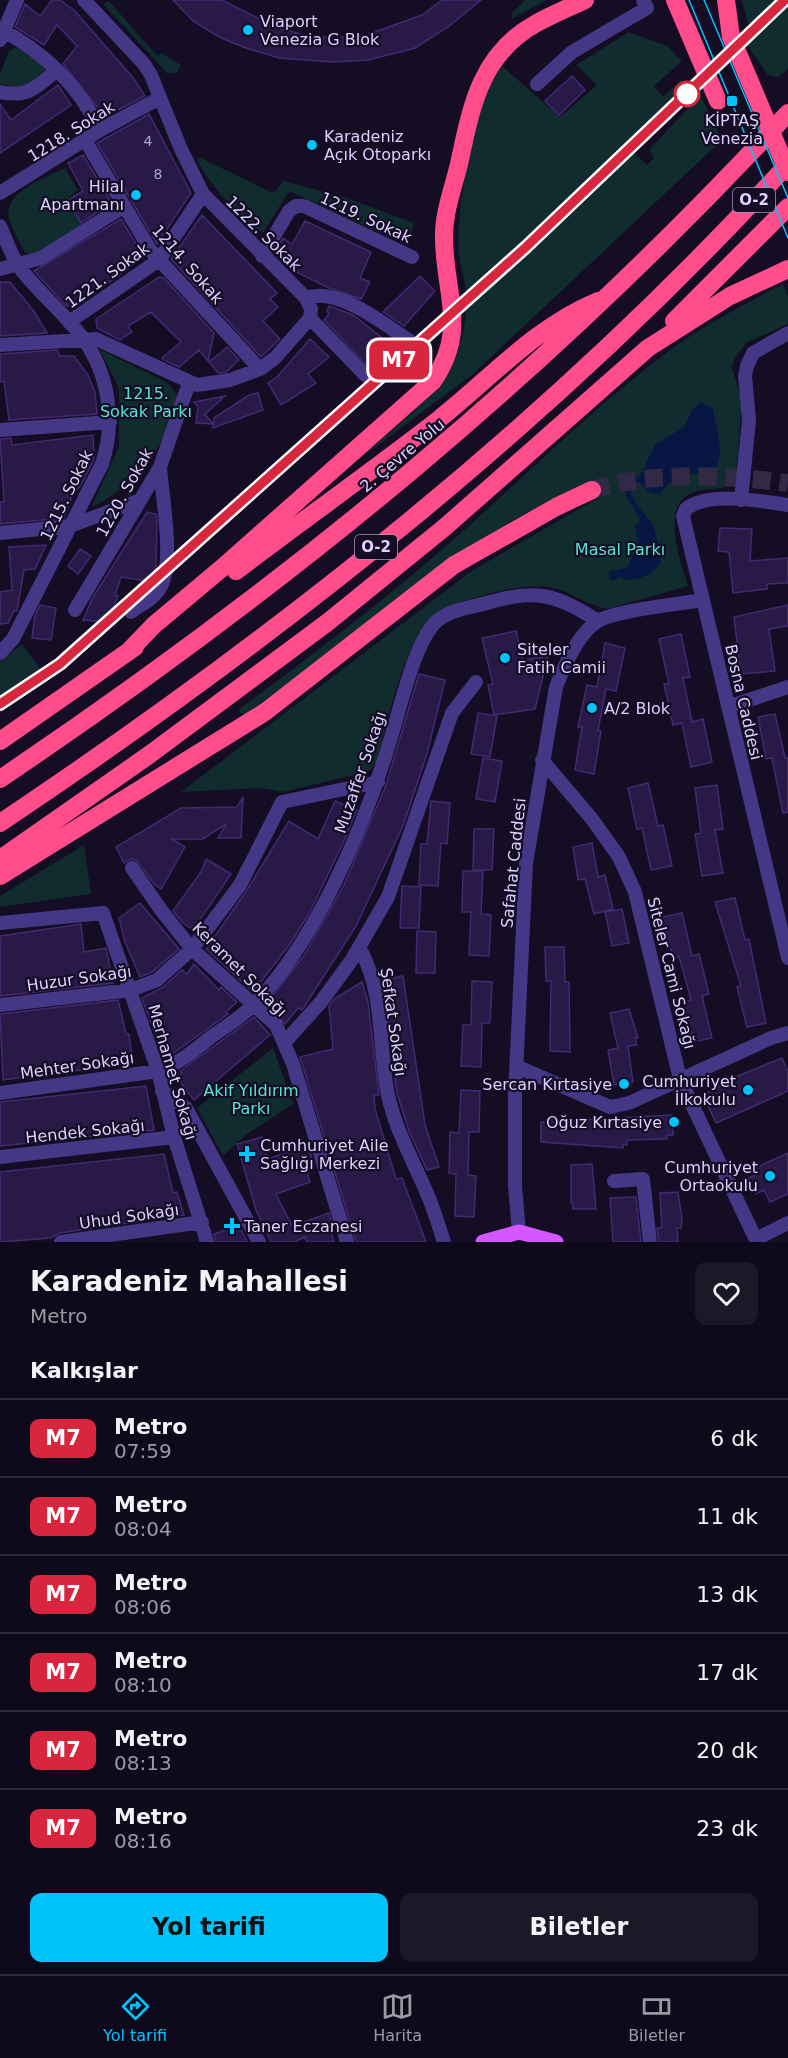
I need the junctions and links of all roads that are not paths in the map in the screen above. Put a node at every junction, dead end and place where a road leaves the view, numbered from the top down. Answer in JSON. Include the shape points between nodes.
{"nodes":[{"id":1,"x":17,"y":0,"type":"edge"},
{"id":2,"x":84,"y":0,"type":"edge"},
{"id":3,"x":585,"y":0,"type":"edge"},
{"id":4,"x":643,"y":0,"type":"edge"},
{"id":5,"x":675,"y":0,"type":"edge"},
{"id":6,"x":717,"y":0,"type":"edge"},
{"id":7,"x":726,"y":0,"type":"edge"},
{"id":8,"x":1,"y":33,"type":"edge"},
{"id":9,"x":731,"y":37,"type":"junction"},
{"id":10,"x":57,"y":70,"type":"junction"},
{"id":11,"x":537,"y":84,"type":"dead end"},
{"id":12,"x":0,"y":92,"type":"edge"},
{"id":13,"x":160,"y":98,"type":"junction"},
{"id":14,"x":718,"y":100,"type":"dead end"},
{"id":15,"x":788,"y":113,"type":"edge"},
{"id":16,"x":100,"y":130,"type":"junction"},
{"id":17,"x":86,"y":140,"type":"junction"},
{"id":18,"x":788,"y":165,"type":"edge"},
{"id":19,"x":788,"y":172,"type":"edge"},
{"id":20,"x":788,"y":182,"type":"edge"},
{"id":21,"x":0,"y":194,"type":"edge"},
{"id":22,"x":203,"y":194,"type":"junction"},
{"id":23,"x":123,"y":207,"type":"junction"},
{"id":24,"x":788,"y":207,"type":"edge"},
{"id":25,"x":0,"y":226,"type":"edge"},
{"id":26,"x":721,"y":234,"type":"junction"},
{"id":27,"x":262,"y":256,"type":"junction"},
{"id":28,"x":412,"y":257,"type":"dead end"},
{"id":29,"x":159,"y":260,"type":"junction"},
{"id":30,"x":19,"y":266,"type":"junction"},
{"id":31,"x":0,"y":268,"type":"edge"},
{"id":32,"x":788,"y":269,"type":"edge"},
{"id":33,"x":610,"y":295,"type":"junction"},
{"id":34,"x":306,"y":298,"type":"junction"},
{"id":35,"x":310,"y":318,"type":"junction"},
{"id":36,"x":69,"y":322,"type":"junction"},
{"id":37,"x":788,"y":333,"type":"edge"},
{"id":38,"x":83,"y":338,"type":"junction"},
{"id":39,"x":410,"y":341,"type":"dead end"},
{"id":40,"x":0,"y":345,"type":"edge"},
{"id":41,"x":648,"y":348,"type":"junction"},
{"id":42,"x":260,"y":369,"type":"junction"},
{"id":43,"x":366,"y":376,"type":"dead end"},
{"id":44,"x":189,"y":383,"type":"junction"},
{"id":45,"x":110,"y":422,"type":"junction"},
{"id":46,"x":0,"y":430,"type":"edge"},
{"id":47,"x":160,"y":467,"type":"junction"},
{"id":48,"x":592,"y":490,"type":"tunnel mouth"},
{"id":49,"x":741,"y":500,"type":"junction"},
{"id":50,"x":138,"y":501,"type":"junction"},
{"id":51,"x":788,"y":505,"type":"edge"},
{"id":52,"x":70,"y":526,"type":"junction"},
{"id":53,"x":0,"y":533,"type":"edge"},
{"id":54,"x":703,"y":600,"type":"junction"},
{"id":55,"x":75,"y":610,"type":"dead end"},
{"id":56,"x":131,"y":612,"type":"dead end"},
{"id":57,"x":598,"y":621,"type":"junction"},
{"id":58,"x":0,"y":653,"type":"edge"},
{"id":59,"x":127,"y":653,"type":"junction"},
{"id":60,"x":476,"y":682,"type":"dead end"},
{"id":61,"x":788,"y":687,"type":"edge"},
{"id":62,"x":728,"y":707,"type":"junction"},
{"id":63,"x":0,"y":741,"type":"edge"},
{"id":64,"x":542,"y":760,"type":"junction"},
{"id":65,"x":0,"y":779,"type":"edge"},
{"id":66,"x":378,"y":782,"type":"junction"},
{"id":67,"x":0,"y":823,"type":"edge"},
{"id":68,"x":0,"y":859,"type":"edge"},
{"id":69,"x":132,"y":868,"type":"dead end"},
{"id":70,"x":0,"y":876,"type":"edge"},
{"id":71,"x":0,"y":923,"type":"edge"},
{"id":72,"x":359,"y":947,"type":"junction"},
{"id":73,"x":192,"y":949,"type":"junction"},
{"id":74,"x":788,"y":958,"type":"edge"},
{"id":75,"x":131,"y":990,"type":"junction"},
{"id":76,"x":0,"y":1005,"type":"edge"},
{"id":77,"x":254,"y":1005,"type":"junction"},
{"id":78,"x":788,"y":1033,"type":"edge"},
{"id":79,"x":284,"y":1043,"type":"junction"},
{"id":80,"x":518,"y":1067,"type":"junction"},
{"id":81,"x":158,"y":1071,"type":"junction"},
{"id":82,"x":680,"y":1078,"type":"junction"},
{"id":83,"x":162,"y":1090,"type":"junction"},
{"id":84,"x":0,"y":1093,"type":"edge"},
{"id":85,"x":174,"y":1137,"type":"junction"},
{"id":86,"x":0,"y":1157,"type":"edge"},
{"id":87,"x":614,"y":1181,"type":"dead end"},
{"id":88,"x":202,"y":1222,"type":"junction"},
{"id":89,"x":788,"y":1223,"type":"edge"},
{"id":90,"x":519,"y":1232,"type":"junction"},
{"id":91,"x":756,"y":1241,"type":"edge"},
{"id":92,"x":61,"y":1242,"type":"edge"},
{"id":93,"x":207,"y":1242,"type":"edge"},
{"id":94,"x":259,"y":1242,"type":"edge"},
{"id":95,"x":347,"y":1242,"type":"edge"},
{"id":96,"x":444,"y":1242,"type":"edge"},
{"id":97,"x":483,"y":1242,"type":"edge"},
{"id":98,"x":556,"y":1242,"type":"edge"},
{"id":99,"x":650,"y":1242,"type":"edge"}],
"edges":[{"from":1,"to":8,"type":"street"},
{"from":2,"to":13,"type":"street","name":"1222. Sokak","via":[[144,64]]},
{"from":3,"to":59,"type":"highway","via":[[525,31],[491,65],[475,94],[444,227],[453,337],[446,361],[433,381]]},
{"from":4,"to":11,"type":"street","via":[[647,8],[572,52]]},
{"from":5,"to":14,"type":"highway"},
{"from":6,"to":9,"type":"main road"},
{"from":7,"to":9,"type":"highway"},
{"from":8,"to":10,"type":"street","via":[[37,52]]},
{"from":9,"to":19,"type":"highway"},
{"from":10,"to":12,"type":"street","via":[[31,91],[19,95]]},
{"from":10,"to":16,"type":"street","via":[[80,94]]},
{"from":13,"to":16,"type":"street","name":"1218. Sokak"},
{"from":13,"to":22,"type":"street","name":"1222. Sokak"},
{"from":15,"to":33,"type":"highway","name":"2. Çevre Yolu","number":"O-2"},
{"from":16,"to":17,"type":"street","name":"1218. Sokak"},
{"from":17,"to":21,"type":"street","name":"1218. Sokak"},
{"from":17,"to":23,"type":"street","name":"1214. Sokak"},
{"from":18,"to":26,"type":"highway","number":"O-2"},
{"from":20,"to":26,"type":"highway","via":[[752,214]]},
{"from":22,"to":27,"type":"street","name":"1222. Sokak"},
{"from":22,"to":29,"type":"street","name":"1221. Sokak"},
{"from":23,"to":29,"type":"street","name":"1214. Sokak"},
{"from":23,"to":30,"type":"street","via":[[41,258]]},
{"from":24,"to":41,"type":"highway"},
{"from":25,"to":30,"type":"street","name":"1215. Sokak"},
{"from":26,"to":67,"type":"highway","number":"O-2","via":[[553,396],[432,501],[207,678]]},
{"from":27,"to":28,"type":"street","name":"1219. Sokak","via":[[296,206],[313,210]]},
{"from":27,"to":34,"type":"street","name":"1222. Sokak"},
{"from":29,"to":36,"type":"street","name":"1221. Sokak"},
{"from":29,"to":42,"type":"street","name":"1214. Sokak"},
{"from":30,"to":31,"type":"street"},
{"from":30,"to":36,"type":"street","name":"1215. Sokak"},
{"from":32,"to":41,"type":"highway","via":[[730,296]]},
{"from":33,"to":59,"type":"highway","via":[[573,311],[538,334],[437,421]]},
{"from":33,"to":65,"type":"highway","name":"2. Çevre Yolu","number":"O-2","via":[[475,419],[303,562],[115,701]]},
{"from":34,"to":35,"type":"street"},
{"from":34,"to":39,"type":"street","via":[[326,295],[337,299]]},
{"from":35,"to":42,"type":"street","via":[[275,358]]},
{"from":35,"to":43,"type":"street"},
{"from":36,"to":38,"type":"street","name":"1215. Sokak"},
{"from":37,"to":49,"type":"street","via":[[753,353],[747,366],[749,420]]},
{"from":38,"to":40,"type":"street"},
{"from":38,"to":44,"type":"street","via":[[108,344]]},
{"from":38,"to":45,"type":"street","name":"1215. Sokak","via":[[106,387]]},
{"from":41,"to":68,"type":"highway","via":[[470,506],[328,622]]},
{"from":42,"to":44,"type":"street","via":[[230,380]]},
{"from":44,"to":47,"type":"street","name":"1220. Sokak"},
{"from":45,"to":46,"type":"street"},
{"from":45,"to":52,"type":"street","name":"1215. Sokak","via":[[102,464]]},
{"from":47,"to":50,"type":"street","name":"1220. Sokak"},
{"from":47,"to":56,"type":"street","via":[[167,558],[163,580],[152,597]]},
{"from":48,"to":70,"type":"highway","via":[[454,565],[264,712]]},
{"from":49,"to":51,"type":"street"},
{"from":49,"to":54,"type":"street","name":"Bosna Caddesi","via":[[702,500],[686,509],[684,526]]},
{"from":50,"to":52,"type":"street"},
{"from":50,"to":55,"type":"street","name":"1220. Sokak"},
{"from":52,"to":53,"type":"street"},
{"from":52,"to":58,"type":"street","name":"1215. Sokak","via":[[13,639]]},
{"from":54,"to":57,"type":"street"},
{"from":54,"to":62,"type":"street","name":"Bosna Caddesi"},
{"from":57,"to":64,"type":"street","name":"Safahat Caddesi","via":[[567,659],[556,687]]},
{"from":57,"to":66,"type":"street","name":"Muzaffer Sokağı","via":[[549,596],[523,594],[458,610],[436,622],[420,647]]},
{"from":59,"to":63,"type":"highway"},
{"from":60,"to":72,"type":"street","via":[[452,713],[388,897]]},
{"from":61,"to":62,"type":"street"},
{"from":62,"to":74,"type":"street","name":"Bosna Caddesi"},
{"from":64,"to":80,"type":"street","name":"Safahat Caddesi","via":[[526,863]]},
{"from":64,"to":82,"type":"street","name":"Siteler Cami Sokağı","via":[[619,857],[635,891]]},
{"from":66,"to":73,"type":"street","name":"Huzur Sokağı","via":[[282,802],[240,885]]},
{"from":66,"to":77,"type":"street","name":"Muzaffer Sokağı","via":[[340,872],[297,950]]},
{"from":69,"to":73,"type":"street","name":"Keramet Sokağı"},
{"from":71,"to":75,"type":"street","name":"Merhamet Sokağı","via":[[103,913]]},
{"from":72,"to":79,"type":"street","via":[[321,1002]]},
{"from":72,"to":96,"type":"street","name":"Şefkat Sokağı","via":[[375,984],[388,1094],[396,1124]]},
{"from":73,"to":75,"type":"street","name":"Huzur Sokağı","via":[[157,980]]},
{"from":73,"to":77,"type":"street","name":"Keramet Sokağı"},
{"from":75,"to":76,"type":"street","name":"Huzur Sokağı"},
{"from":75,"to":81,"type":"street","name":"Merhamet Sokağı"},
{"from":77,"to":79,"type":"street","name":"Keramet Sokağı","via":[[276,1025]]},
{"from":77,"to":81,"type":"street","name":"Muzaffer Sokağı","via":[[175,1065]]},
{"from":78,"to":82,"type":"street"},
{"from":79,"to":95,"type":"street","name":"Keramet Sokağı"},
{"from":80,"to":82,"type":"street","via":[[610,1107],[629,1103]]},
{"from":80,"to":90,"type":"street","name":"Safahat Caddesi","via":[[515,1186]]},
{"from":81,"to":83,"type":"street","name":"Merhamet Sokağı"},
{"from":81,"to":84,"type":"street","name":"Mehter Sokağı"},
{"from":82,"to":91,"type":"street","name":"Siteler Cami Sokağı"},
{"from":83,"to":85,"type":"street","name":"Merhamet Sokağı"},
{"from":83,"to":94,"type":"street","via":[[186,1108]]},
{"from":85,"to":86,"type":"street","name":"Hendek Sokağı"},
{"from":85,"to":88,"type":"street","name":"Merhamet Sokağı"},
{"from":87,"to":99,"type":"street","via":[[643,1179]]},
{"from":88,"to":92,"type":"street","name":"Uhud Sokağı"},
{"from":88,"to":93,"type":"street","name":"Merhamet Sokağı"},
{"from":89,"to":91,"type":"street"},
{"from":90,"to":97,"type":"main road"},
{"from":90,"to":98,"type":"main road"}]}
